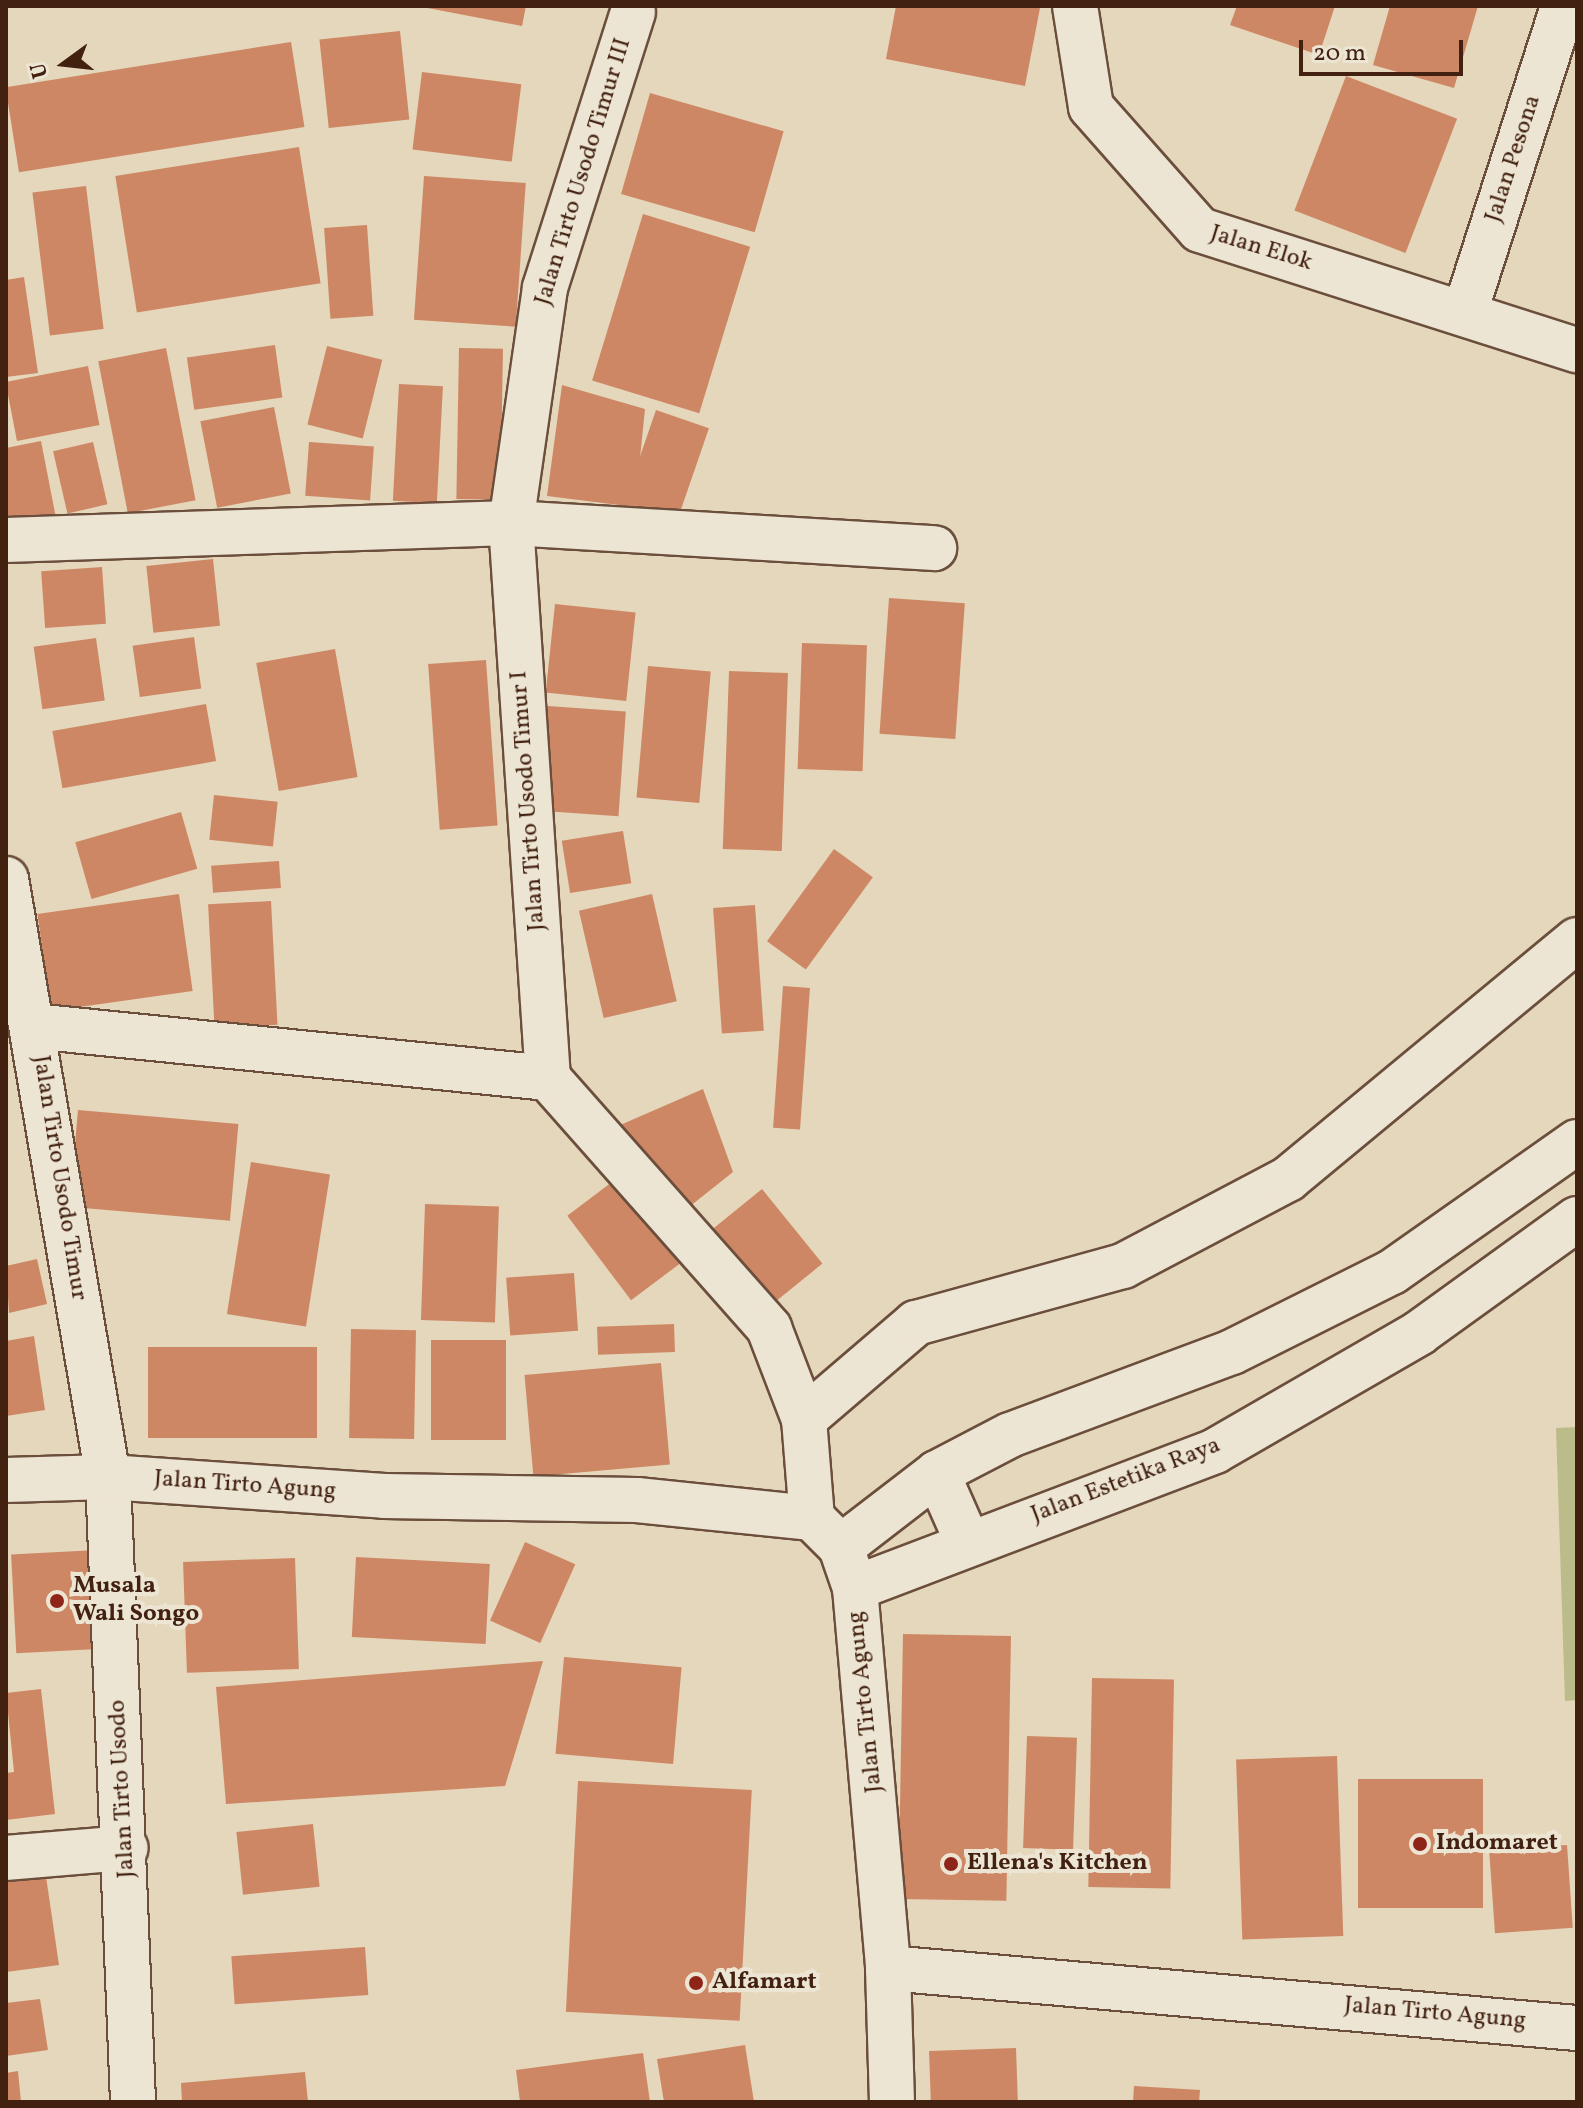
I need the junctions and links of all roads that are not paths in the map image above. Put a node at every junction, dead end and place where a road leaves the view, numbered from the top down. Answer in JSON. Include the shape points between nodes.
{"nodes":[{"id":1,"x":1075,"y":6,"type":"edge"},
{"id":2,"x":1563,"y":6,"type":"edge"},
{"id":3,"x":633,"y":12,"type":"dead end"},
{"id":4,"x":1465,"y":312,"type":"junction"},
{"id":5,"x":1577,"y":350,"type":"edge"},
{"id":6,"x":511,"y":523,"type":"junction"},
{"id":7,"x":6,"y":540,"type":"edge"},
{"id":8,"x":934,"y":548,"type":"dead end"},
{"id":9,"x":8,"y":898,"type":"edge"},
{"id":10,"x":1577,"y":940,"type":"edge"},
{"id":11,"x":33,"y":1026,"type":"junction"},
{"id":12,"x":548,"y":1078,"type":"junction"},
{"id":13,"x":1577,"y":1142,"type":"edge"},
{"id":14,"x":1577,"y":1219,"type":"edge"},
{"id":15,"x":1332,"y":1302,"type":"junction"},
{"id":16,"x":1364,"y":1364,"type":"junction"},
{"id":17,"x":804,"y":1419,"type":"junction"},
{"id":18,"x":937,"y":1473,"type":"junction"},
{"id":19,"x":108,"y":1477,"type":"junction"},
{"id":20,"x":6,"y":1480,"type":"edge"},
{"id":21,"x":826,"y":1532,"type":"junction"},
{"id":22,"x":967,"y":1541,"type":"junction"},
{"id":23,"x":855,"y":1588,"type":"junction"},
{"id":24,"x":126,"y":1848,"type":"junction"},
{"id":25,"x":6,"y":1858,"type":"edge"},
{"id":26,"x":888,"y":1968,"type":"junction"},
{"id":27,"x":1577,"y":2028,"type":"edge"},
{"id":28,"x":133,"y":2102,"type":"edge"},
{"id":29,"x":892,"y":2102,"type":"edge"}],
"edges":[{"from":1,"to":4,"type":"street","name":"Jalan Elok","via":[[1091,107],[1200,230]]},
{"from":2,"to":4,"type":"street","name":"Jalan Pesona"},
{"from":3,"to":6,"type":"street","name":"Jalan Tirto Usodo Timur III","via":[[545,288]]},
{"from":4,"to":5,"type":"street","name":"Jalan Elok"},
{"from":6,"to":7,"type":"street"},
{"from":6,"to":8,"type":"street"},
{"from":6,"to":12,"type":"street","name":"Jalan Tirto Usodo Timur I"},
{"from":9,"to":11,"type":"street","name":"Jalan Tirto Usodo Timur"},
{"from":10,"to":17,"type":"street","via":[[1288,1179],[1123,1266],[916,1323]]},
{"from":11,"to":12,"type":"street"},
{"from":11,"to":19,"type":"street","name":"Jalan Tirto Usodo Timur"},
{"from":12,"to":17,"type":"street","via":[[769,1328]]},
{"from":13,"to":15,"type":"street","via":[[1392,1272]]},
{"from":14,"to":16,"type":"street","name":"Jalan Estetika Raya"},
{"from":15,"to":16,"type":"street"},
{"from":15,"to":18,"type":"street"},
{"from":16,"to":22,"type":"street","name":"Jalan Estetika Raya","via":[[1215,1451]]},
{"from":17,"to":21,"type":"street"},
{"from":18,"to":21,"type":"street"},
{"from":18,"to":22,"type":"street"},
{"from":19,"to":20,"type":"street","name":"Jalan Tirto Agung"},
{"from":19,"to":21,"type":"street","name":"Jalan Tirto Agung","via":[[384,1496],[637,1500]]},
{"from":19,"to":24,"type":"street","name":"Jalan Tirto Usodo"},
{"from":21,"to":23,"type":"street","name":"Jalan Tirto Agung"},
{"from":22,"to":23,"type":"street","name":"Jalan Estetika Raya"},
{"from":23,"to":26,"type":"street","name":"Jalan Tirto Agung"},
{"from":24,"to":25,"type":"street"},
{"from":24,"to":28,"type":"street","name":"Jalan Tirto Usodo"},
{"from":26,"to":27,"type":"street","name":"Jalan Tirto Agung"},
{"from":26,"to":29,"type":"street"}]}
